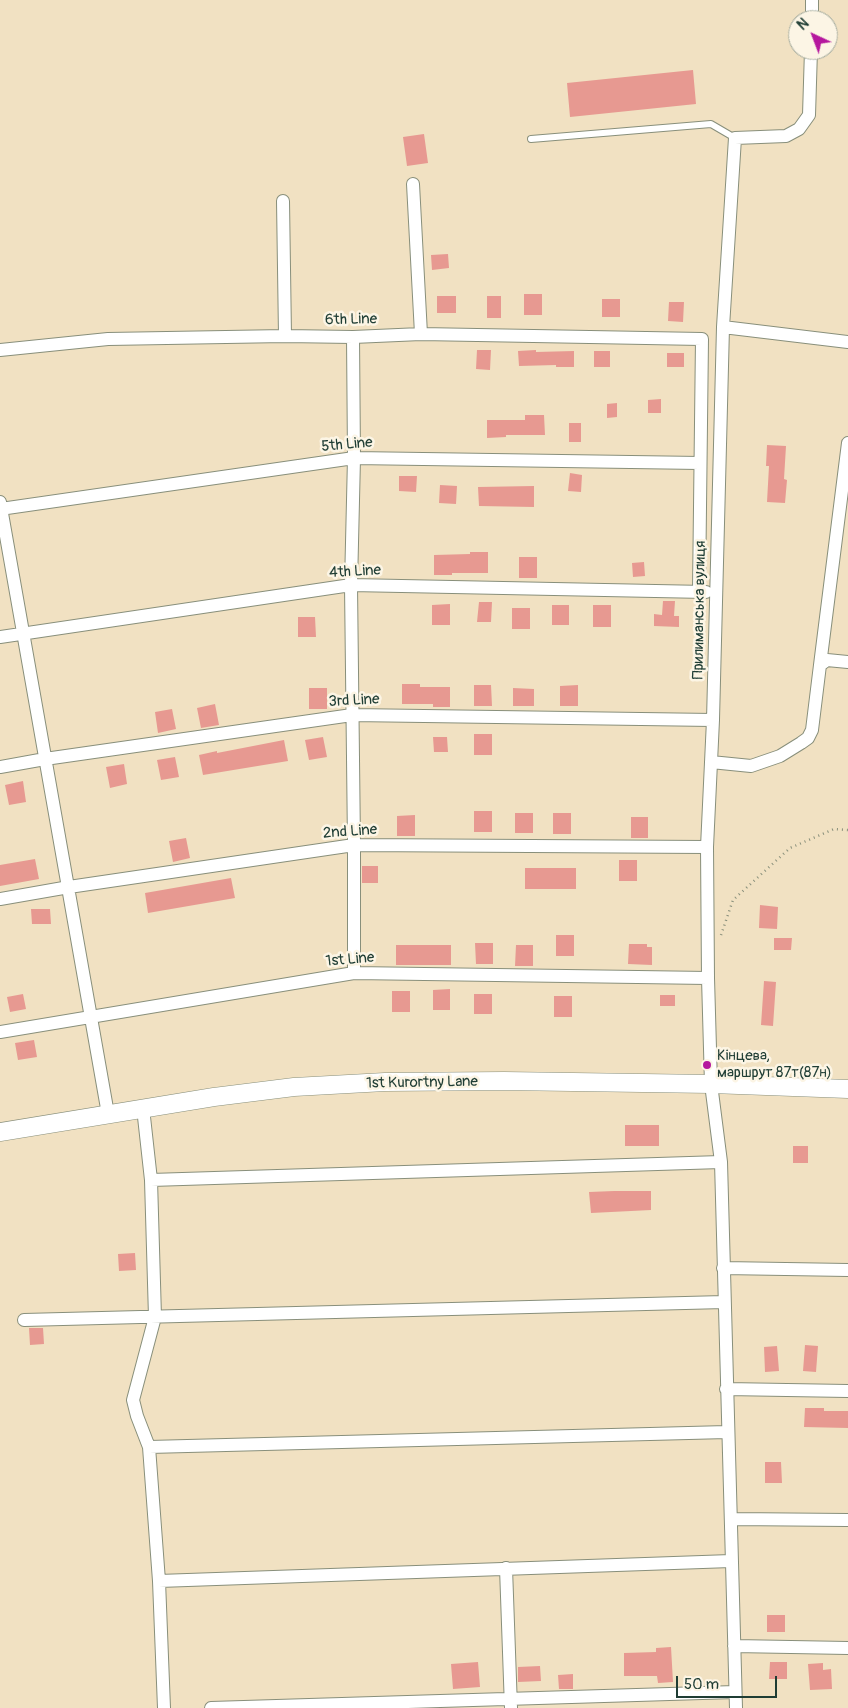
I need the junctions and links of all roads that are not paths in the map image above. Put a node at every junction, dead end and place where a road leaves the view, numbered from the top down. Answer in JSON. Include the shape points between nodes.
{"nodes":[{"id":1,"x":811,"y":60,"type":"edge"},
{"id":2,"x":736,"y":138,"type":"junction"},
{"id":3,"x":531,"y":139,"type":"dead end"},
{"id":4,"x":414,"y":184,"type":"dead end"},
{"id":5,"x":283,"y":201,"type":"dead end"},
{"id":6,"x":723,"y":327,"type":"junction"},
{"id":7,"x":421,"y":334,"type":"junction"},
{"id":8,"x":285,"y":336,"type":"junction"},
{"id":9,"x":353,"y":337,"type":"junction"},
{"id":10,"x":848,"y":342,"type":"edge"},
{"id":11,"x":0,"y":350,"type":"edge"},
{"id":12,"x":848,"y":443,"type":"edge"},
{"id":13,"x":354,"y":458,"type":"junction"},
{"id":14,"x":700,"y":463,"type":"junction"},
{"id":15,"x":0,"y":507,"type":"edge"},
{"id":16,"x":351,"y":585,"type":"junction"},
{"id":17,"x":699,"y":592,"type":"junction"},
{"id":18,"x":716,"y":592,"type":"junction"},
{"id":19,"x":24,"y":633,"type":"junction"},
{"id":20,"x":0,"y":637,"type":"edge"},
{"id":21,"x":848,"y":662,"type":"edge"},
{"id":22,"x":820,"y":665,"type":"junction"},
{"id":23,"x":352,"y":715,"type":"junction"},
{"id":24,"x":713,"y":720,"type":"junction"},
{"id":25,"x":45,"y":759,"type":"junction"},
{"id":26,"x":711,"y":762,"type":"junction"},
{"id":27,"x":0,"y":768,"type":"edge"},
{"id":28,"x":354,"y":845,"type":"junction"},
{"id":29,"x":707,"y":848,"type":"junction"},
{"id":30,"x":68,"y":887,"type":"junction"},
{"id":31,"x":0,"y":899,"type":"edge"},
{"id":32,"x":354,"y":974,"type":"junction"},
{"id":33,"x":708,"y":978,"type":"junction"},
{"id":34,"x":91,"y":1016,"type":"junction"},
{"id":35,"x":0,"y":1032,"type":"edge"},
{"id":36,"x":711,"y":1084,"type":"junction"},
{"id":37,"x":848,"y":1089,"type":"edge"},
{"id":38,"x":143,"y":1108,"type":"junction"},
{"id":39,"x":108,"y":1114,"type":"junction"},
{"id":40,"x":0,"y":1132,"type":"edge"},
{"id":41,"x":721,"y":1162,"type":"junction"},
{"id":42,"x":151,"y":1180,"type":"junction"},
{"id":43,"x":723,"y":1268,"type":"junction"},
{"id":44,"x":848,"y":1270,"type":"edge"},
{"id":45,"x":724,"y":1302,"type":"junction"},
{"id":46,"x":155,"y":1317,"type":"junction"},
{"id":47,"x":24,"y":1320,"type":"dead end"},
{"id":48,"x":726,"y":1389,"type":"junction"},
{"id":49,"x":848,"y":1391,"type":"edge"},
{"id":50,"x":727,"y":1432,"type":"junction"},
{"id":51,"x":149,"y":1446,"type":"junction"},
{"id":52,"x":731,"y":1519,"type":"junction"},
{"id":53,"x":848,"y":1520,"type":"edge"},
{"id":54,"x":731,"y":1562,"type":"junction"},
{"id":55,"x":506,"y":1568,"type":"junction"},
{"id":56,"x":159,"y":1580,"type":"junction"},
{"id":57,"x":734,"y":1646,"type":"junction"},
{"id":58,"x":848,"y":1648,"type":"edge"},
{"id":59,"x":735,"y":1692,"type":"junction"},
{"id":60,"x":511,"y":1703,"type":"edge"},
{"id":61,"x":164,"y":1708,"type":"edge"},
{"id":62,"x":211,"y":1708,"type":"edge"},
{"id":63,"x":736,"y":1708,"type":"edge"}],
"edges":[{"from":1,"to":2,"type":"street","via":[[810,115],[799,129],[786,136]]},
{"from":2,"to":3,"type":"lane","via":[[711,124]]},
{"from":2,"to":6,"type":"street","name":"Прилиманська вулиця"},
{"from":4,"to":7,"type":"street"},
{"from":5,"to":8,"type":"street"},
{"from":6,"to":10,"type":"street"},
{"from":6,"to":18,"type":"street","name":"Прилиманська вулиця"},
{"from":7,"to":9,"type":"street","name":"6th Line"},
{"from":7,"to":14,"type":"street","name":"6th Line","via":[[702,338]]},
{"from":8,"to":9,"type":"street","name":"6th Line"},
{"from":8,"to":11,"type":"street","name":"6th Line","via":[[108,339]]},
{"from":9,"to":13,"type":"street"},
{"from":12,"to":22,"type":"street"},
{"from":13,"to":14,"type":"street","name":"5th Line"},
{"from":13,"to":15,"type":"street","name":"5th Line"},
{"from":13,"to":16,"type":"street"},
{"from":14,"to":17,"type":"street"},
{"from":15,"to":19,"type":"street"},
{"from":16,"to":17,"type":"street","name":"4th Line"},
{"from":16,"to":19,"type":"street","name":"4th Line"},
{"from":16,"to":23,"type":"street"},
{"from":17,"to":18,"type":"street","name":"4th Line"},
{"from":18,"to":24,"type":"street","name":"Прилиманська вулиця"},
{"from":19,"to":20,"type":"street","name":"4th Line"},
{"from":19,"to":25,"type":"street"},
{"from":21,"to":22,"type":"street","via":[[827,660]]},
{"from":22,"to":26,"type":"street","via":[[812,730],[808,738],[780,756],[751,766]]},
{"from":23,"to":24,"type":"street","name":"3rd Line"},
{"from":23,"to":25,"type":"street","name":"3rd Line"},
{"from":23,"to":28,"type":"street"},
{"from":24,"to":26,"type":"street","name":"Прилиманська вулиця"},
{"from":25,"to":27,"type":"street","name":"3rd Line"},
{"from":25,"to":30,"type":"street"},
{"from":26,"to":29,"type":"street","name":"Прилиманська вулиця"},
{"from":28,"to":29,"type":"street","name":"2nd Line"},
{"from":28,"to":30,"type":"street","name":"2nd Line"},
{"from":28,"to":32,"type":"street"},
{"from":29,"to":33,"type":"street","name":"Прилиманська вулиця"},
{"from":30,"to":31,"type":"street","name":"2nd Line"},
{"from":30,"to":34,"type":"street"},
{"from":32,"to":33,"type":"street","name":"1st Line"},
{"from":32,"to":34,"type":"street","name":"1st Line"},
{"from":33,"to":36,"type":"street","name":"Прилиманська вулиця"},
{"from":34,"to":35,"type":"street","name":"1st Line"},
{"from":34,"to":39,"type":"street"},
{"from":36,"to":37,"type":"street","name":"1st Kurortny Lane"},
{"from":36,"to":38,"type":"street","name":"1st Kurortny Lane","via":[[385,1082],[294,1087]]},
{"from":36,"to":41,"type":"street","name":"Прилиманська вулиця"},
{"from":38,"to":39,"type":"street","name":"1st Kurortny Lane"},
{"from":38,"to":42,"type":"street"},
{"from":39,"to":40,"type":"street","name":"1st Kurortny Lane"},
{"from":41,"to":42,"type":"street"},
{"from":41,"to":43,"type":"street","name":"Прилиманська вулиця"},
{"from":42,"to":46,"type":"street"},
{"from":43,"to":44,"type":"street"},
{"from":43,"to":45,"type":"street","name":"Прилиманська вулиця"},
{"from":45,"to":46,"type":"street"},
{"from":45,"to":48,"type":"street","name":"Прилиманська вулиця"},
{"from":46,"to":47,"type":"street"},
{"from":46,"to":51,"type":"street","via":[[133,1400]]},
{"from":48,"to":49,"type":"street"},
{"from":48,"to":50,"type":"street","name":"Прилиманська вулиця"},
{"from":50,"to":51,"type":"street"},
{"from":50,"to":52,"type":"street","name":"Прилиманська вулиця"},
{"from":51,"to":56,"type":"street"},
{"from":52,"to":53,"type":"street"},
{"from":52,"to":54,"type":"street","name":"Прилиманська вулиця"},
{"from":54,"to":55,"type":"street"},
{"from":54,"to":57,"type":"street","name":"Прилиманська вулиця"},
{"from":55,"to":56,"type":"street"},
{"from":55,"to":60,"type":"street"},
{"from":56,"to":61,"type":"street"},
{"from":57,"to":58,"type":"street"},
{"from":57,"to":59,"type":"street","name":"Прилиманська вулиця"},
{"from":59,"to":60,"type":"street"},
{"from":59,"to":63,"type":"street","name":"Прилиманська вулиця"},
{"from":60,"to":62,"type":"street"}]}
